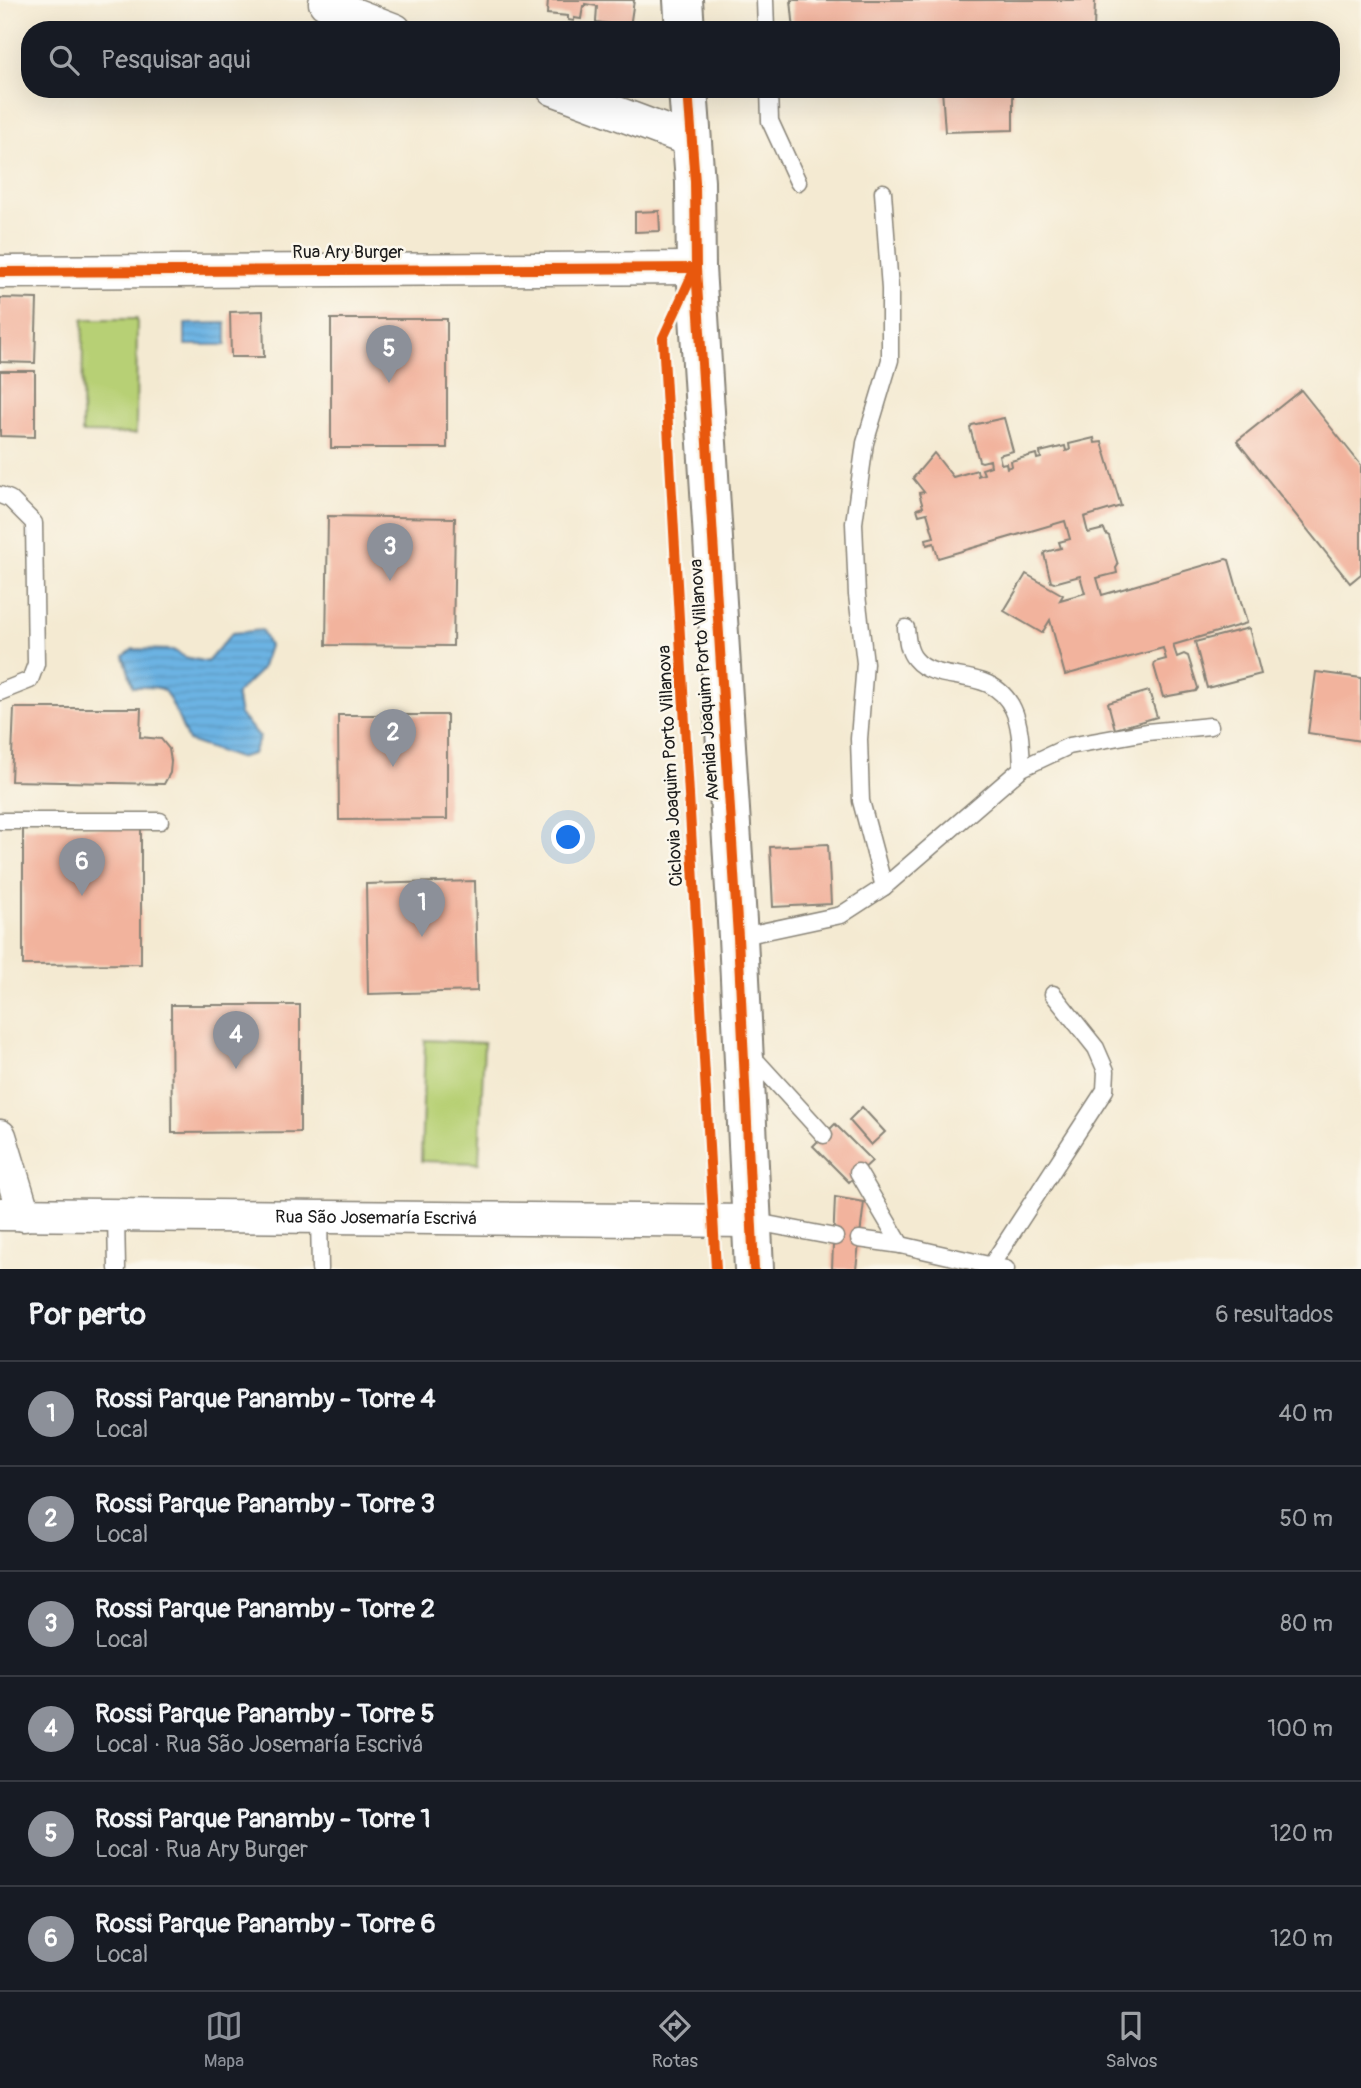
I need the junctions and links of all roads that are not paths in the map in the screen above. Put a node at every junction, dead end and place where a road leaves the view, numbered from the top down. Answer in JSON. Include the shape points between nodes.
{"nodes":[{"id":1,"x":683,"y":0,"type":"edge"},
{"id":2,"x":765,"y":0,"type":"edge"},
{"id":3,"x":325,"y":3,"type":"dead end"},
{"id":4,"x":372,"y":21,"type":"edge"},
{"id":5,"x":684,"y":21,"type":"edge"},
{"id":6,"x":766,"y":21,"type":"edge"},
{"id":7,"x":577,"y":98,"type":"edge"},
{"id":8,"x":689,"y":98,"type":"edge"},
{"id":9,"x":769,"y":98,"type":"edge"},
{"id":10,"x":692,"y":141,"type":"junction"},
{"id":11,"x":798,"y":182,"type":"dead end"},
{"id":12,"x":884,"y":192,"type":"dead end"},
{"id":13,"x":696,"y":268,"type":"junction"},
{"id":14,"x":0,"y":272,"type":"edge"},
{"id":15,"x":0,"y":495,"type":"edge"},
{"id":16,"x":906,"y":628,"type":"dead end"},
{"id":17,"x":0,"y":692,"type":"edge"},
{"id":18,"x":1210,"y":726,"type":"dead end"},
{"id":19,"x":1022,"y":768,"type":"junction"},
{"id":20,"x":0,"y":821,"type":"edge"},
{"id":21,"x":160,"y":821,"type":"dead end"},
{"id":22,"x":884,"y":887,"type":"junction"},
{"id":23,"x":738,"y":937,"type":"junction"},
{"id":24,"x":1053,"y":994,"type":"dead end"},
{"id":25,"x":744,"y":1047,"type":"junction"},
{"id":26,"x":824,"y":1135,"type":"dead end"},
{"id":27,"x":0,"y":1136,"type":"edge"},
{"id":28,"x":858,"y":1172,"type":"dead end"},
{"id":29,"x":12,"y":1214,"type":"edge"},
{"id":30,"x":116,"y":1215,"type":"junction"},
{"id":31,"x":320,"y":1217,"type":"junction"},
{"id":32,"x":751,"y":1220,"type":"junction"},
{"id":33,"x":835,"y":1237,"type":"dead end"},
{"id":34,"x":859,"y":1239,"type":"dead end"},
{"id":35,"x":901,"y":1245,"type":"junction"},
{"id":36,"x":999,"y":1267,"type":"edge"},
{"id":37,"x":117,"y":1269,"type":"edge"},
{"id":38,"x":320,"y":1269,"type":"edge"},
{"id":39,"x":754,"y":1269,"type":"edge"}],
"edges":[{"from":1,"to":5,"type":"street"},
{"from":2,"to":6,"type":"lane"},
{"from":3,"to":4,"type":"street"},
{"from":7,"to":10,"type":"street"},
{"from":8,"to":10,"type":"street","name":"Avenida Joaquim Porto Villanova"},
{"from":9,"to":11,"type":"lane","via":[[770,121]]},
{"from":10,"to":13,"type":"street","name":"Avenida Joaquim Porto Villanova"},
{"from":12,"to":22,"type":"lane","via":[[891,289],[890,360],[865,443],[854,523],[865,663],[860,801]]},
{"from":13,"to":14,"type":"street","name":"Rua Ary Burger"},
{"from":13,"to":23,"type":"street","name":"Avenida Joaquim Porto Villanova"},
{"from":15,"to":17,"type":"lane","via":[[34,523],[36,664],[30,680]]},
{"from":16,"to":19,"type":"lane","via":[[914,658],[923,667],[980,680],[1001,693],[1013,708],[1019,729]]},
{"from":18,"to":19,"type":"lane","via":[[1069,746]]},
{"from":19,"to":22,"type":"lane"},
{"from":20,"to":21,"type":"lane"},
{"from":22,"to":23,"type":"lane","via":[[841,915]]},
{"from":23,"to":25,"type":"street","name":"Avenida Joaquim Porto Villanova"},
{"from":24,"to":36,"type":"lane","via":[[1096,1048],[1106,1071],[1105,1090]]},
{"from":25,"to":26,"type":"lane"},
{"from":25,"to":32,"type":"street","name":"Avenida Joaquim Porto Villanova"},
{"from":27,"to":29,"type":"street"},
{"from":28,"to":35,"type":"lane"},
{"from":29,"to":30,"type":"street","name":"Rua São Josemaría Escrivá"},
{"from":30,"to":31,"type":"street","name":"Rua São Josemaría Escrivá"},
{"from":30,"to":37,"type":"lane"},
{"from":31,"to":32,"type":"street","name":"Rua São Josemaría Escrivá"},
{"from":31,"to":38,"type":"lane"},
{"from":32,"to":33,"type":"lane"},
{"from":32,"to":39,"type":"street","name":"Avenida Joaquim Porto Villanova"},
{"from":34,"to":35,"type":"lane"},
{"from":35,"to":36,"type":"lane"}]}
